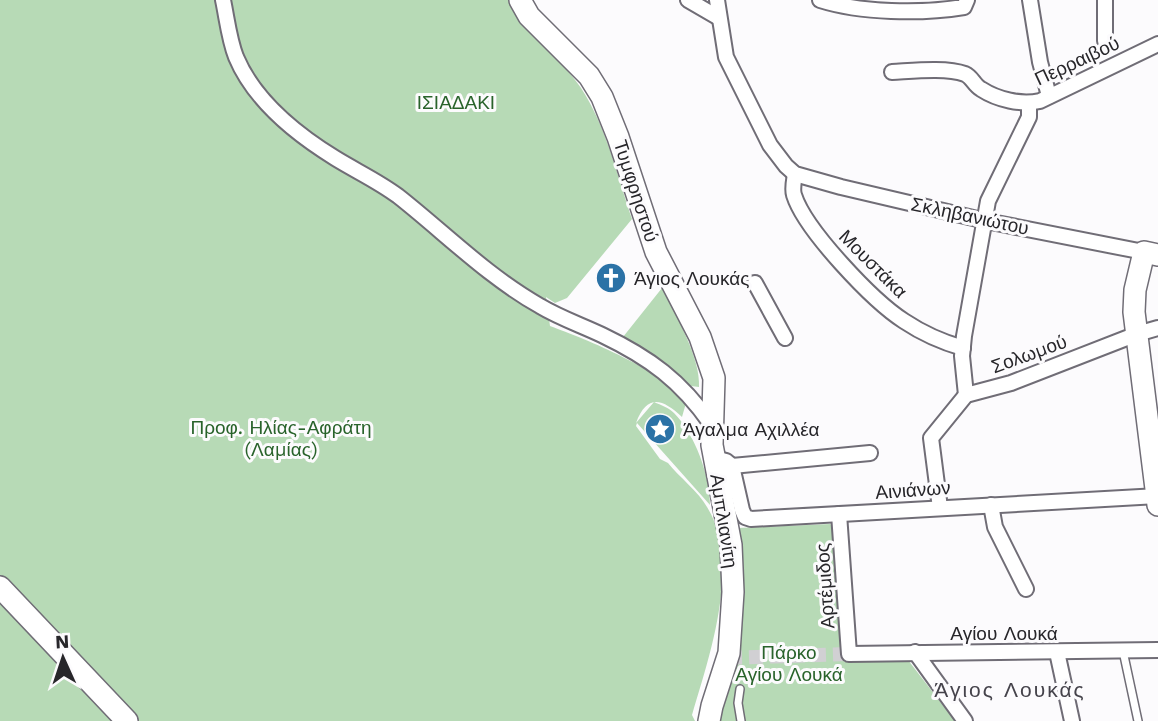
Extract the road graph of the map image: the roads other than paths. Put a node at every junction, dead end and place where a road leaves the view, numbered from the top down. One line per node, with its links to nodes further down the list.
1 (223, 0): 24 (street)
2 (520, 0): 24 (street, Τυμφρηστού)
3 (688, 0): 9 (street)
4 (717, 0): 9 (street, Μουστάκα)
5 (820, 0): 8 (street)
6 (1030, 0): 13 (street)
7 (1105, 0): 10 (street)
8 (966, 4)
9 (719, 18): 15 (street, Μουστάκα)
10 (1105, 41)
11 (1158, 44): 13 (street, Περραιβού)
12 (892, 72): 14 (street, Περραιβού)
13 (1049, 96): 14 (street, Περραιβού)
14 (1029, 103): 16 (street)
15 (791, 170): 16 (street, Σκληβανιώτου); 22 (street, Μουστάκα)
16 (986, 220): 17 (street, Σκληβανιώτου); 22 (street)
17 (1151, 253): 20 (street)
18 (755, 283): 21 (street)
19 (1158, 328): 20 (street, Σολωμού)
20 (1136, 334): 23 (street, Σολωμού); 26 (street)
21 (786, 338)
22 (963, 348): 23 (street)
23 (966, 395): 28 (street)
24 (717, 448): 25 (street); 29 (street, Αινιάνων); 39 (street, Αμπλιανίτη)
25 (870, 453)
26 (1157, 499): 27 (street, Αινιάνων)
27 (991, 505): 28 (street, Αινιάνων); 31 (street)
28 (940, 508): 29 (street, Αινιάνων)
29 (839, 514): 36 (street, Αρτέμιδος)
30 (0, 587): 38 (street)
31 (1026, 589)
32 (1158, 650): 33 (street, Αγίου Λουκά)
33 (1122, 651): 35 (street, Αγίου Λουκά); 43 (lane)
34 (915, 652): 35 (street, Αγίου Λουκά); 36 (street, Αγίου Λουκά); 41 (street)
35 (1056, 652): 42 (street)
36 (849, 654)
37 (740, 689): 40 (lane)
38 (127, 721)
39 (709, 721)
40 (741, 721)
41 (965, 721)
42 (1072, 721)
43 (1138, 721)

